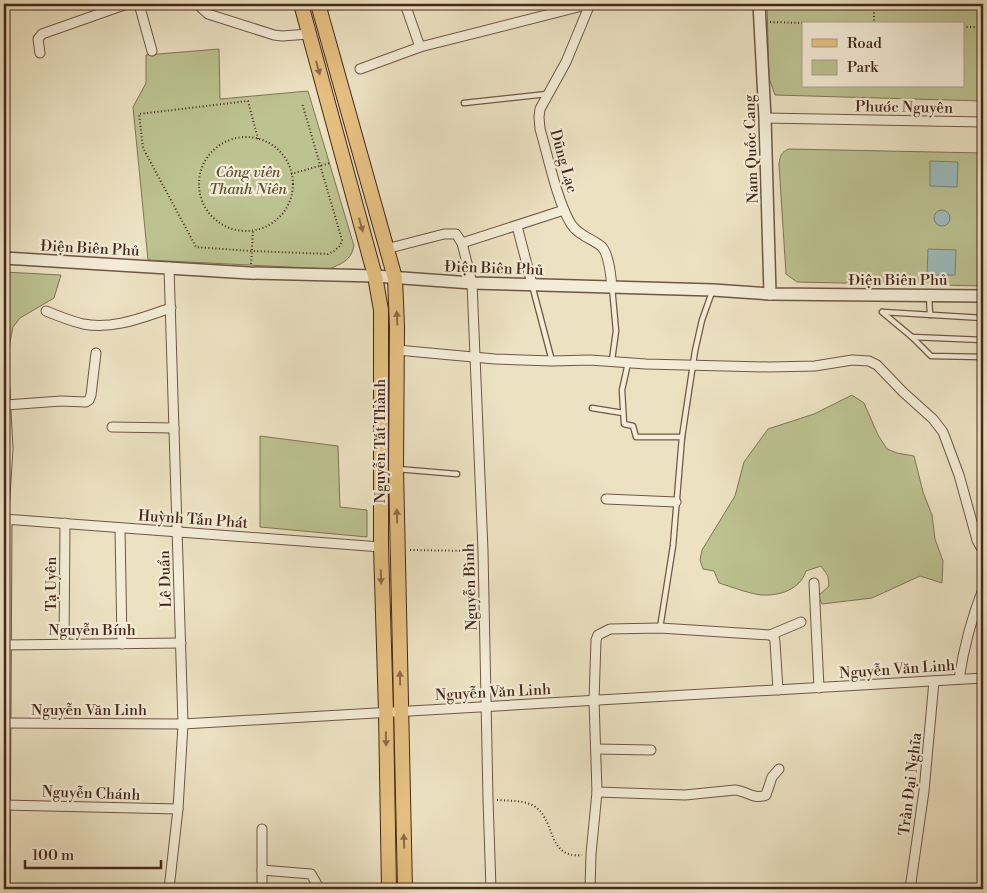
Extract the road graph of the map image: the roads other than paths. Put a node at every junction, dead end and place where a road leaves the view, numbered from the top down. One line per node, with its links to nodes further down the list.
1 (127, 4): 12 (street)
2 (139, 4): 11 (street)
3 (197, 4): 9 (street)
4 (301, 4): 9 (main road, Nguyễn Tất Thành)
5 (405, 4): 10 (street)
6 (590, 4): 10 (street); 14 (street, Dũng Lạc)
7 (759, 4): 16 (street, Nam Quốc Cang)
8 (322, 5): 21 (main road, Nguyễn Tất Thành)
9 (309, 34): 24 (main road, Nguyễn Tất Thành, one-way to 24)
10 (420, 47): 13 (street)
11 (152, 51)
12 (40, 53)
13 (360, 69)
14 (548, 94): 15 (lane); 18 (street, Dũng Lạc)
15 (464, 103)
16 (765, 118): 17 (street, Phước Nguyên); 30 (street, Nam Quốc Cang)
17 (983, 122)
18 (564, 210): 19 (street); 28 (street, Dũng Lạc)
19 (517, 226): 20 (street); 27 (street)
20 (462, 244): 21 (street); 26 (street, Nguyễn Bình)
21 (386, 249): 25 (main road, Nguyễn Tất Thành)
22 (4, 258): 23 (street, Điện Biên Phủ)
23 (169, 267): 24 (street, Điện Biên Phủ); 33 (street, Lê Duẩn)
24 (375, 276): 25 (street, Điện Biên Phủ); 62 (main road, Nguyễn Tất Thành)
25 (395, 278): 26 (street, Điện Biên Phủ); 39 (main road, Nguyễn Tất Thành, one-way to 25)
26 (472, 283): 27 (street, Điện Biên Phủ); 41 (street, Nguyễn Bình)
27 (532, 284): 28 (street, Điện Biên Phủ); 44 (lane)
28 (612, 287): 29 (street, Điện Biên Phủ); 43 (lane)
29 (713, 290): 30 (street, Điện Biên Phủ); 46 (lane)
30 (770, 294): 31 (street, Điện Biên Phủ)
31 (929, 295): 32 (street, Điện Biên Phủ); 35 (lane)
32 (983, 296)
33 (171, 308): 34 (street); 52 (street, Lê Duẩn)
34 (46, 311)
35 (930, 315): 36 (lane); 37 (lane)
36 (983, 318)
37 (912, 337): 38 (lane); 42 (lane)
38 (983, 340)
39 (397, 350): 41 (street); 54 (main road, Nguyễn Tất Thành)
40 (96, 353): 48 (street)
41 (475, 357): 44 (street); 79 (street, Nguyễn Bình)
42 (983, 357)
43 (612, 360): 44 (street); 45 (street)
44 (552, 361)
45 (628, 362): 46 (street); 50 (lane)
46 (693, 365): 53 (lane); 63 (street)
47 (4, 374): 48 (street)
48 (6, 405): 58 (street)
49 (592, 408): 50 (lane)
50 (623, 413): 53 (lane)
51 (112, 427): 52 (street)
52 (174, 428): 61 (street, Lê Duẩn)
53 (682, 437): 57 (lane)
54 (396, 468): 55 (lane); 80 (main road, Nguyễn Tất Thành, one-way to 54)
55 (457, 474)
56 (606, 499): 57 (street)
57 (676, 502): 67 (lane)
58 (5, 517): 59 (street, Huỳnh Tấn Phát); 72 (street)
59 (65, 523): 60 (street, Huỳnh Tấn Phát); 69 (street, Tạ Uyên)
60 (120, 528): 61 (street, Huỳnh Tấn Phát); 70 (street)
61 (177, 532): 62 (street, Huỳnh Tấn Phát); 71 (street, Lê Duẩn)
62 (380, 547): 81 (main road, Nguyễn Tất Thành, one-way to 81)
63 (983, 551)
64 (814, 583): 76 (street)
65 (983, 589): 74 (street)
66 (801, 622): 68 (street)
67 (660, 628): 68 (street); 78 (street)
68 (770, 635): 77 (street)
69 (64, 644): 70 (street, Nguyễn Bính); 72 (street, Nguyễn Bính)
70 (122, 644): 71 (street, Nguyễn Bính)
71 (180, 644): 83 (street, Lê Duẩn)
72 (5, 645): 82 (street)
73 (983, 678): 74 (street, Nguyễn Văn Linh)
74 (959, 679): 75 (street, Nguyễn Văn Linh)
75 (934, 681): 76 (street, Nguyễn Văn Linh); 100 (street, Trần Đại Nghĩa)
76 (819, 688): 77 (street, Nguyễn Văn Linh)
77 (778, 690): 78 (street, Nguyễn Văn Linh)
78 (594, 700): 79 (street, Nguyễn Văn Linh); 84 (street)
79 (487, 706): 80 (street, Nguyễn Văn Linh); 98 (street, Nguyễn Bình)
80 (401, 711): 81 (street, Nguyễn Văn Linh); 97 (main road, Nguyễn Tất Thành, one-way to 80)
81 (386, 712): 83 (street, Nguyễn Văn Linh); 96 (main road, Nguyễn Tất Thành, one-way to 96)
82 (5, 723): 83 (street, Nguyễn Văn Linh); 88 (street)
83 (183, 724): 89 (street, Lê Duẩn)
84 (596, 749): 85 (street); 87 (street)
85 (651, 750)
86 (779, 770): 87 (street)
87 (597, 792): 99 (street)
88 (5, 805): 89 (street, Nguyễn Chánh); 92 (street)
89 (178, 809): 93 (street, Lê Duẩn)
90 (262, 829): 91 (street)
91 (262, 870): 94 (street); 95 (street)
92 (5, 889)
93 (169, 889)
94 (262, 889)
95 (328, 889)
96 (389, 889)
97 (404, 889)
98 (491, 889)
99 (590, 889)
100 (910, 889)

